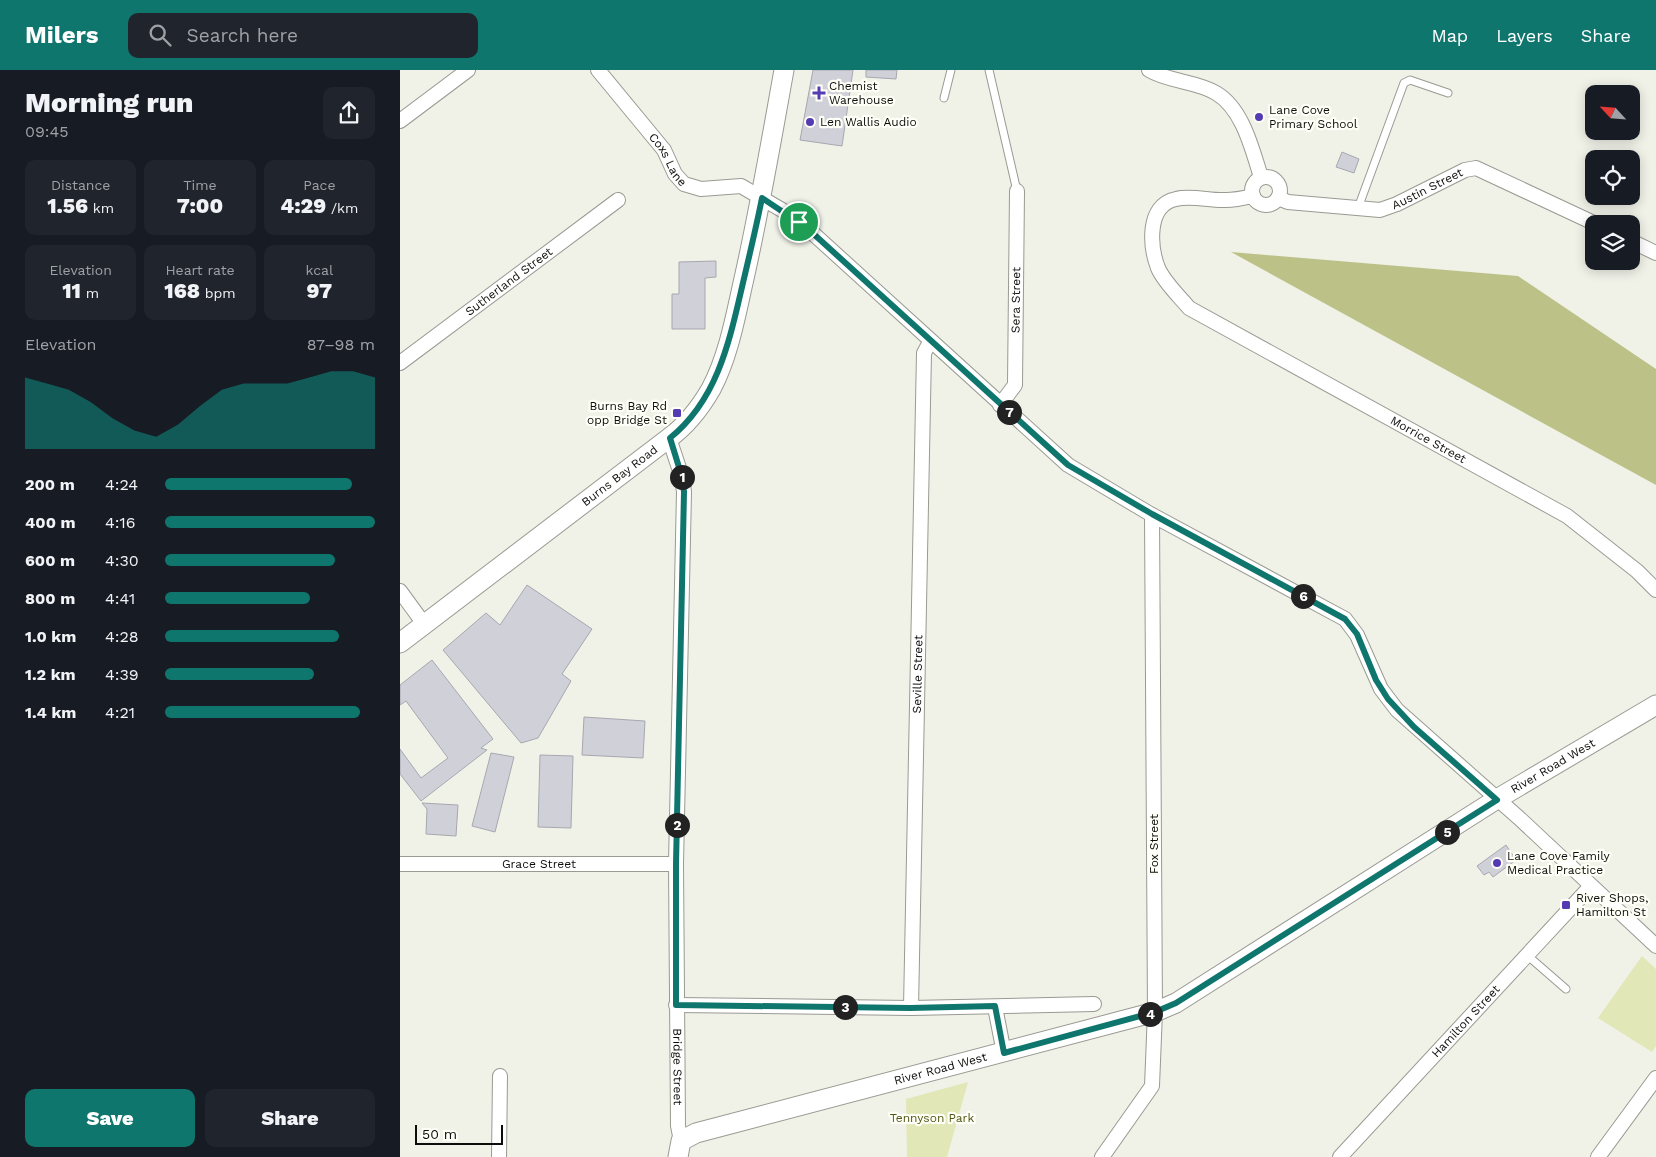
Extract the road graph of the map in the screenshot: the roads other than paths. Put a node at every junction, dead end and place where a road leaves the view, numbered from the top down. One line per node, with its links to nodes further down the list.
1 (468, 70): 9 (street)
2 (598, 70): 13 (street, Coxs Lane)
3 (784, 70): 13 (main road, Burns Bay Road)
4 (951, 70): 8 (lane)
5 (989, 70): 11 (lane)
6 (1149, 70): 10 (street)
7 (1448, 93): 16 (lane)
8 (944, 98)
9 (400, 121)
10 (1261, 177): 12 (street); 14 (street)
11 (1017, 191): 22 (street, Sera Street)
12 (1253, 196): 14 (street); 25 (street, Morrice Street)
13 (762, 198): 20 (street, Coxs Lane); 23 (main road, Burns Bay Road)
14 (1278, 198): 16 (street, Austin Street)
15 (618, 200): 21 (street, Sutherland Street)
16 (1358, 209): 17 (street, Austin Street)
17 (1585, 219)
18 (1640, 245): 19 (street)
19 (1656, 253)
20 (930, 342): 22 (street, Coxs Lane); 40 (street, Seville Street)
21 (400, 363)
22 (1000, 405): 24 (street, Coxs Lane)
23 (670, 438): 27 (main road, Burns Bay Road); 32 (street, Bridge Street)
24 (1152, 514): 30 (street, Coxs Lane); 41 (street, Fox Street)
25 (1656, 590)
26 (400, 591): 27 (street)
27 (424, 624): 28 (main road, Burns Bay Road)
28 (400, 643)
29 (1656, 705): 30 (main road, River Road West)
30 (1497, 800): 33 (street, Coxs Lane); 41 (main road, River Road West)
31 (400, 864): 32 (street, Grace Street)
32 (676, 864): 38 (street, Bridge Street)
33 (1591, 886): 34 (street, Coxs Lane); 35 (street, Hamilton Street)
34 (1656, 946)
35 (1528, 956): 36 (lane); 48 (street, Hamilton Street)
36 (1566, 989)
37 (1094, 1004): 39 (street)
38 (676, 1005): 40 (street); 45 (street, Bridge Street)
39 (995, 1006): 40 (street); 42 (street)
40 (910, 1008)
41 (1155, 1012): 42 (main road, River Road West); 47 (street, Fox Street)
42 (1004, 1053): 45 (main road, River Road West)
43 (500, 1076): 46 (street)
44 (1656, 1078): 49 (street)
45 (680, 1149)
46 (499, 1157)
47 (1102, 1157)
48 (1340, 1157)
49 (1598, 1157)

